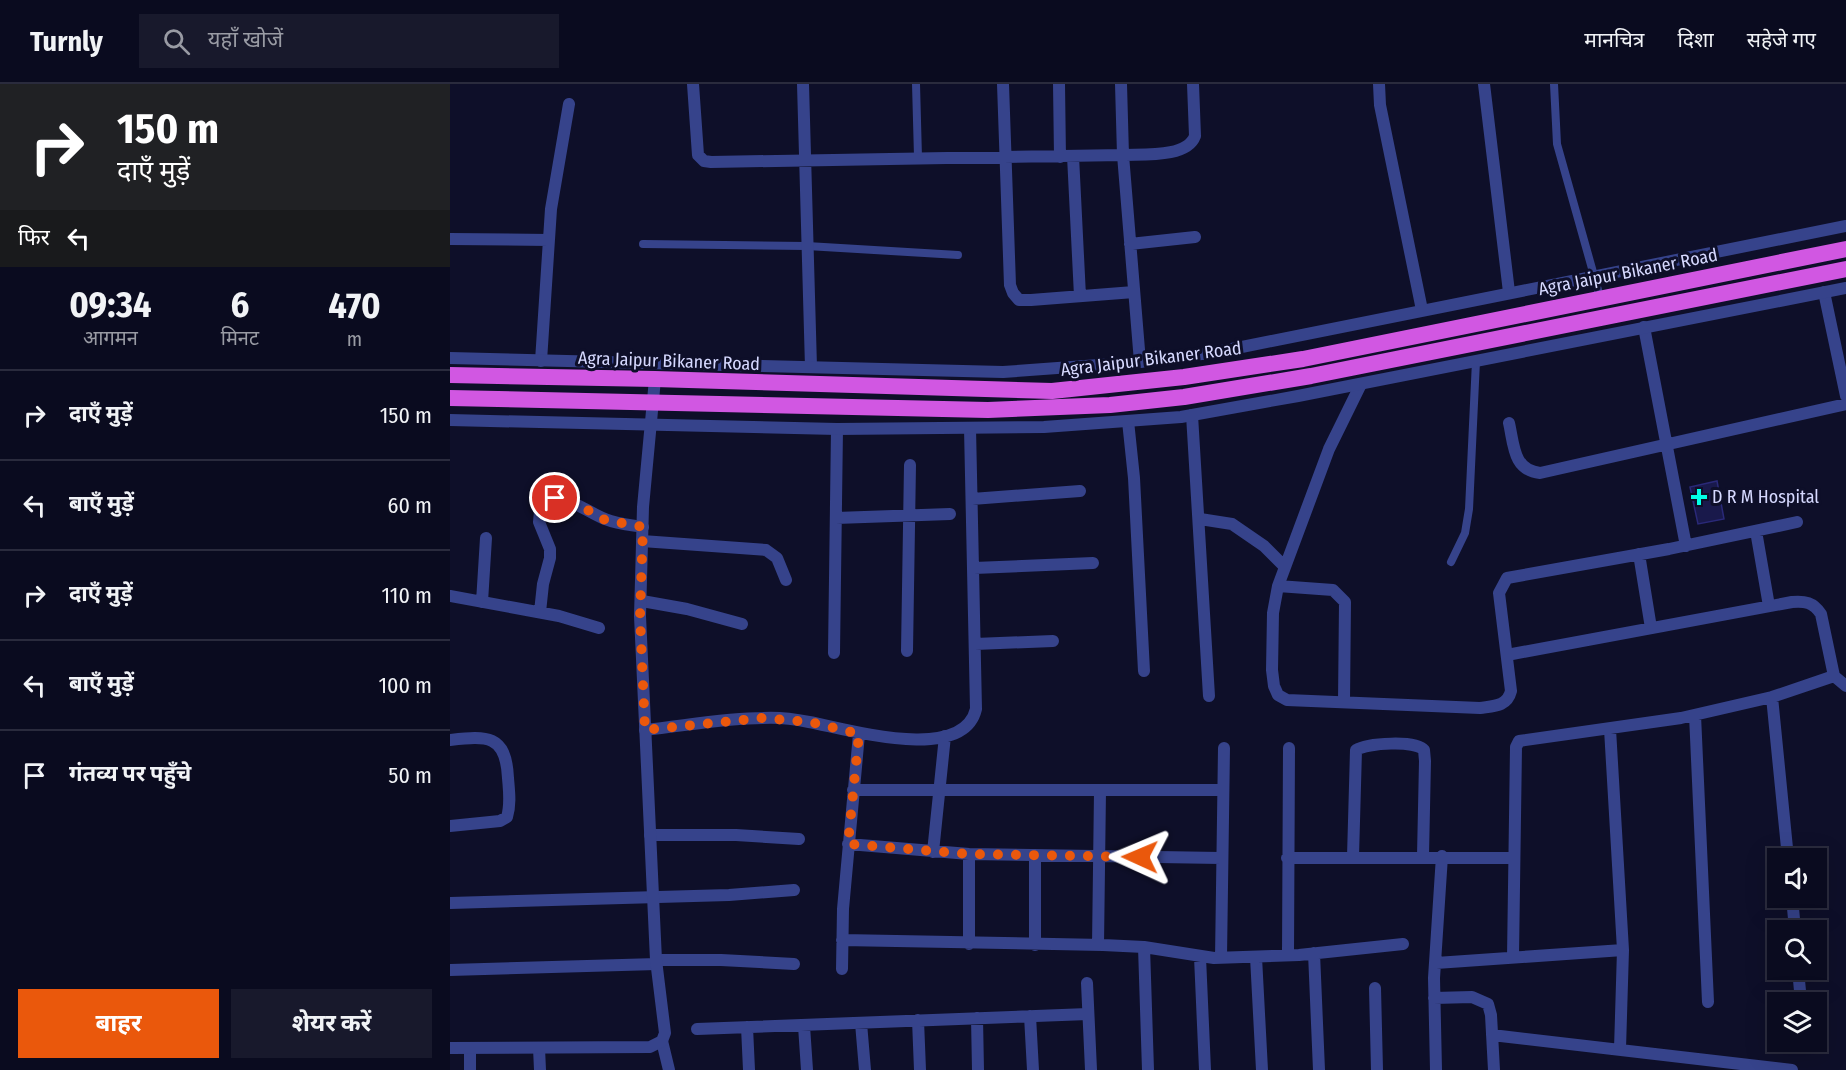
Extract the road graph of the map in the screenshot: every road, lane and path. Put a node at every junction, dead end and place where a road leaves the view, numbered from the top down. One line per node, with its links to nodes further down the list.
1 (693, 84): 16 (street)
2 (803, 84): 16 (street)
3 (916, 84): 14 (lane)
4 (1003, 84): 15 (street)
5 (1059, 84): 13 (street)
6 (1121, 84): 12 (street)
7 (1193, 84): 12 (street)
8 (1379, 84): 34 (street)
9 (1484, 84): 30 (street)
10 (1554, 84): 27 (lane)
11 (569, 104): 20 (street)
12 (1123, 155): 13 (street); 22 (street)
13 (1066, 156): 15 (street); 32 (street)
14 (918, 157): 15 (street); 16 (street)
15 (1005, 157): 32 (street)
16 (806, 160): 23 (street)
17 (1846, 226): 27 (street)
18 (1195, 237): 22 (street)
19 (450, 239): 20 (street)
20 (549, 240): 37 (street)
21 (643, 244): 23 (lane)
22 (1130, 244): 29 (street)
23 (807, 246): 25 (lane); 40 (street)
24 (1846, 249): 33 (highway, Agra Jaipur Bikaner Road)
25 (958, 255)
26 (1846, 269): 47 (highway)
27 (1595, 275): 30 (street); 33 (lane)
28 (1846, 288): 31 (street)
29 (1134, 292): 32 (street); 39 (street)
30 (1509, 292): 34 (street)
31 (1824, 292): 35 (street); 45 (street)
32 (1080, 296)
33 (1600, 297): 41 (highway, Agra Jaipur Bikaner Road)
34 (1422, 310): 39 (street)
35 (1644, 327): 38 (street); 56 (street)
36 (450, 358): 37 (street)
37 (541, 361): 41 (street)
38 (1476, 361): 44 (street); 71 (lane)
39 (1140, 362): 40 (street)
40 (811, 367): 41 (street)
41 (764, 374): 43 (highway, Agra Jaipur Bikaner Road)
42 (450, 375): 43 (highway, Agra Jaipur Bikaner Road)
43 (655, 379): 47 (street)
44 (1361, 384): 49 (street); 73 (street)
45 (1846, 396)
46 (450, 398): 47 (highway)
47 (655, 401): 52 (street)
48 (1846, 404): 56 (street)
49 (1192, 415): 51 (street); 63 (street)
50 (450, 420): 52 (street)
51 (1128, 421): 54 (street); 90 (street)
52 (652, 423): 55 (street); 65 (street)
53 (1509, 423): 56 (street)
54 (970, 428): 55 (street); 59 (street)
55 (837, 429): 62 (street)
56 (1666, 447): 69 (street)
57 (910, 465): 61 (street)
58 (1080, 491): 59 (street)
59 (972, 499): 74 (street)
60 (950, 514): 61 (street)
61 (908, 517): 62 (street); 87 (street)
62 (836, 518): 88 (street)
63 (1200, 519): 73 (street); 93 (street)
64 (1797, 522): 66 (street)
65 (643, 527): 68 (street); 81 (street)
66 (1756, 531): 69 (street); 80 (street)
67 (486, 538): 79 (street)
68 (642, 542): 75 (street); 78 (street)
69 (1686, 546): 70 (street)
70 (1639, 554): 84 (street); 89 (street)
71 (1451, 562)
72 (1093, 563): 74 (street)
73 (1284, 566): 76 (street)
74 (974, 568): 86 (street)
75 (786, 580)
76 (1278, 586): 95 (street); 95 (street)
77 (450, 596): 79 (street)
78 (642, 601): 82 (street); 98 (street)
79 (482, 602): 81 (street)
80 (1769, 606): 84 (street); 91 (street)
81 (540, 612): 83 (street)
82 (742, 624)
83 (599, 628)
84 (1651, 628): 89 (street)
85 (1053, 641): 86 (street)
86 (975, 644): 100 (street)
87 (908, 651)
88 (834, 653)
89 (1507, 655): 95 (street)
90 (1144, 671)
91 (1834, 676): 92 (street); 94 (street)
92 (1846, 686)
93 (1209, 696)
94 (1772, 697): 96 (street); 112 (street)
95 (1344, 701)
96 (1695, 715): 97 (street); 147 (street)
97 (1611, 729): 122 (street); 132 (street)
98 (645, 730): 99 (street); 109 (street)
99 (859, 734): 100 (street); 104 (street)
100 (945, 736): 105 (street)
101 (450, 740): 108 (street)
102 (1224, 748): 106 (street)
103 (1289, 748): 121 (street)
104 (853, 790): 105 (street); 111 (street)
105 (941, 790): 107 (street); 113 (street)
106 (1223, 790): 107 (street); 120 (street)
107 (1100, 791): 116 (street)
108 (450, 826)
109 (650, 835): 110 (street); 124 (street)
110 (799, 839)
111 (848, 844): 113 (street); 126 (street)
112 (1787, 848)
113 (933, 852): 114 (street)
114 (969, 854): 115 (street); 127 (street)
115 (1035, 855): 116 (street); 129 (street)
116 (1099, 856): 120 (street); 130 (street)
117 (1424, 856): 118 (street); 119 (street); 119 (street)
118 (1442, 856): 122 (street); 140 (street)
119 (1353, 857): 121 (street)
120 (1221, 858): 138 (street)
121 (1287, 858): 134 (street)
122 (1514, 858): 137 (street)
123 (794, 890): 124 (street)
124 (653, 896): 125 (street); 139 (street)
125 (450, 903)
126 (842, 940): 127 (street); 142 (street)
127 (969, 944): 129 (street)
128 (1403, 944): 133 (street)
129 (1035, 945): 130 (street)
130 (1098, 945): 131 (street)
131 (1144, 947): 135 (street); 172 (street)
132 (1623, 950): 137 (street); 161 (street)
133 (1314, 953): 134 (street); 175 (street)
134 (1288, 955): 136 (street)
135 (1200, 957): 138 (street); 173 (street)
136 (1256, 957): 138 (street); 174 (street)
137 (1513, 957): 140 (street)
138 (1221, 958)
139 (657, 962): 141 (street); 143 (street); 157 (street)
140 (1436, 963): 146 (street)
141 (794, 964)
142 (843, 969)
143 (450, 970)
144 (1087, 983): 148 (street)
145 (1375, 988): 176 (street)
146 (1434, 998): 156 (street); 177 (street)
147 (1708, 1002)
148 (1088, 1014): 149 (street); 171 (street)
149 (1030, 1016): 150 (street); 170 (street)
150 (977, 1018): 151 (street); 169 (street)
151 (918, 1020): 152 (street); 168 (street)
152 (861, 1023): 153 (street); 167 (street)
153 (804, 1026): 154 (street); 166 (street)
154 (747, 1027): 155 (street); 165 (street)
155 (697, 1029)
156 (1492, 1035): 161 (street); 178 (street)
157 (662, 1041): 160 (street); 164 (street)
158 (450, 1048): 159 (street)
159 (470, 1048): 160 (street); 162 (street)
160 (539, 1048): 163 (street)
161 (1620, 1049): 179 (street)
162 (470, 1070)
163 (540, 1070)
164 (669, 1070)
165 (749, 1070)
166 (807, 1070)
167 (865, 1070)
168 (920, 1070)
169 (978, 1070)
170 (1033, 1070)
171 (1091, 1070)
172 (1148, 1070)
173 (1205, 1070)
174 (1262, 1070)
175 (1319, 1070)
176 (1377, 1070)
177 (1436, 1070)
178 (1494, 1070)
179 (1792, 1070)

